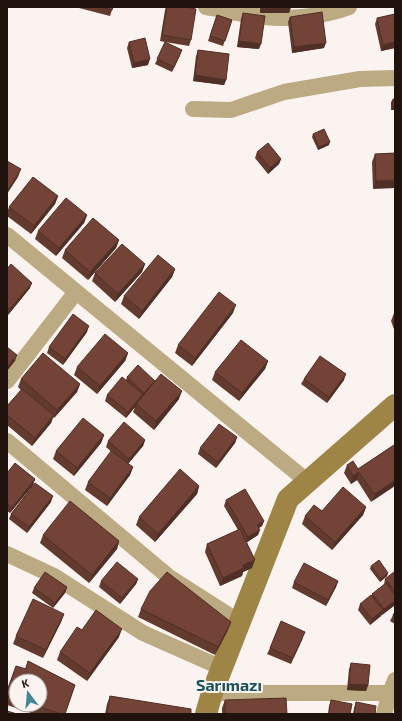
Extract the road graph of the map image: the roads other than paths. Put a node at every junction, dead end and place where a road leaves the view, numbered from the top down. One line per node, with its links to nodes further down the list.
1 (206, 7): 3 (street)
2 (349, 7): 3 (street)
3 (298, 12)
4 (395, 78): 5 (street)
5 (193, 109)
6 (7, 235): 7 (street)
7 (76, 292): 8 (street); 11 (street)
8 (7, 381)
9 (395, 405): 11 (street)
10 (7, 441): 13 (street)
11 (308, 482): 13 (street)
12 (7, 554): 14 (street)
13 (241, 624): 14 (street)
14 (222, 668): 16 (street)
15 (393, 687): 16 (street); 18 (street)
16 (212, 694): 17 (street)
17 (206, 714)
18 (384, 714)

